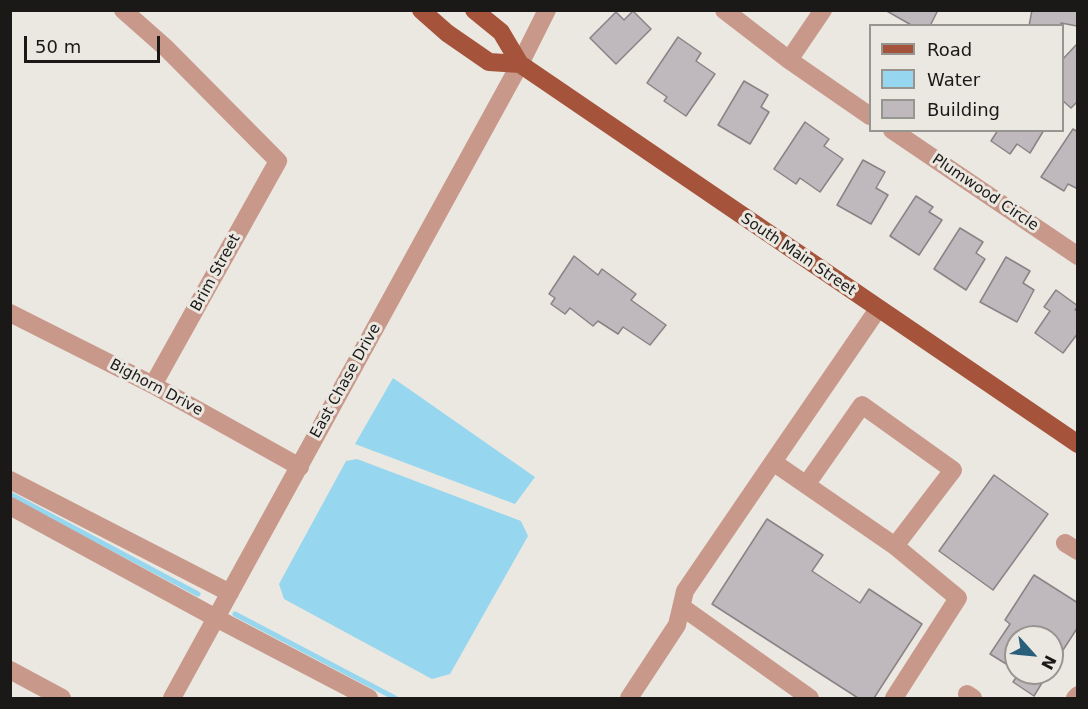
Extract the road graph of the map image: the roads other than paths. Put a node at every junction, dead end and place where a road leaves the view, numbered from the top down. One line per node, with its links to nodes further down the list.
1 (123, 10): 14 (street, Brim Street)
2 (421, 10): 8 (main road)
3 (474, 10): 8 (main road, South Main Street)
4 (547, 10): 8 (street, East Chase Drive)
5 (724, 10): 7 (street)
6 (823, 10): 7 (street)
7 (789, 60): 9 (street)
8 (520, 64): 12 (main road, South Main Street); 17 (street, East Chase Drive)
9 (869, 115)
10 (895, 132): 11 (street, Plumwood Circle)
11 (1077, 256)
12 (878, 309): 15 (main road, South Main Street); 16 (street)
13 (10, 313): 14 (street, Bighorn Drive)
14 (153, 385): 17 (street, Bighorn Drive)
15 (1077, 444)
16 (773, 462): 19 (street); 23 (street)
17 (300, 467): 22 (street, East Chase Drive)
18 (10, 480): 22 (street)
19 (806, 485): 21 (street); 21 (street)
20 (10, 506): 24 (street)
21 (895, 546): 31 (street)
22 (230, 593): 24 (street, East Chase Drive)
23 (682, 607): 29 (street); 30 (street)
24 (216, 618): 27 (street, East Chase Drive); 28 (street)
25 (10, 670): 26 (street)
26 (62, 699)
27 (172, 699)
28 (369, 699)
29 (629, 699)
30 (810, 699)
31 (894, 699)

